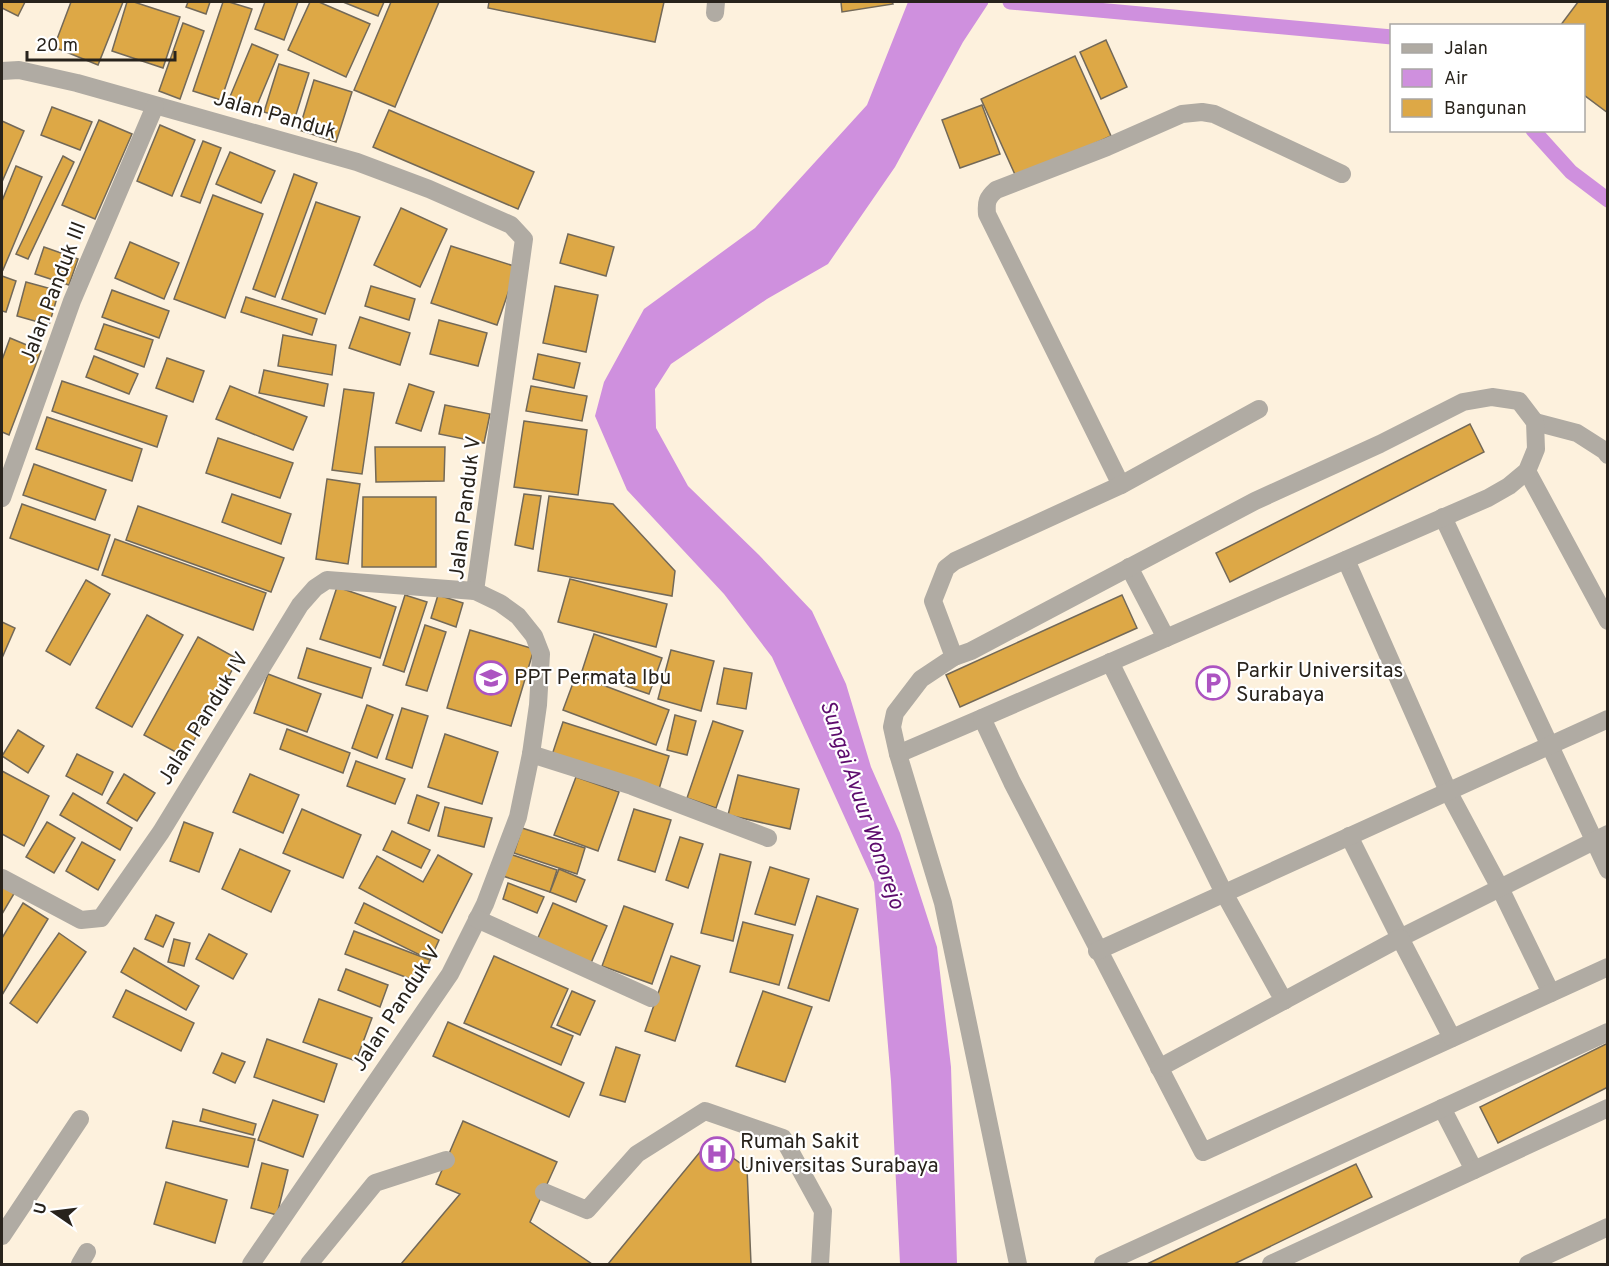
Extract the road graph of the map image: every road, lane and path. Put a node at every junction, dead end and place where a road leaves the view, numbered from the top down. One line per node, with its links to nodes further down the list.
1 (2, 71): 2 (street, Jalan Panduk)
2 (155, 106): 4 (street, Jalan Panduk); 10 (street, Jalan Panduk III)
3 (1342, 174): 9 (street)
4 (524, 239): 14 (street, Jalan Panduk V)
5 (1259, 409): 9 (street)
6 (1535, 422): 7 (street); 8 (street); 13 (street)
7 (1608, 455)
8 (1527, 471): 11 (street); 15 (street)
9 (1121, 485): 17 (street)
10 (2, 498)
11 (1443, 518): 12 (street); 21 (street)
12 (1346, 560): 16 (street); 24 (street)
13 (1129, 567): 16 (street); 17 (street)
14 (476, 591): 22 (street, Jalan Panduk V); 29 (street, Jalan Panduk IV)
15 (1608, 621)
16 (1166, 638): 18 (street)
17 (954, 657): 23 (street)
18 (1110, 662): 19 (street); 31 (street)
19 (982, 718): 23 (street); 34 (street)
20 (1608, 718): 21 (street)
21 (1550, 745): 24 (street); 27 (street)
22 (531, 754): 26 (street); 32 (street, Jalan Panduk V)
23 (898, 754): 53 (street)
24 (1449, 791): 25 (street); 30 (street)
25 (1349, 836): 31 (street); 33 (street)
26 (768, 838)
27 (1600, 838): 28 (street); 30 (street)
28 (1608, 870)
29 (2, 878)
30 (1500, 888): 33 (street); 36 (street)
31 (1224, 893): 34 (street); 38 (street)
32 (477, 920): 37 (street); 50 (street, Jalan Panduk V)
33 (1400, 938): 38 (street); 40 (street)
34 (1097, 951): 41 (street)
35 (1608, 967): 36 (street)
36 (1551, 993): 40 (street)
37 (651, 998)
38 (1284, 1001): 41 (street)
39 (1608, 1032): 42 (street)
40 (1452, 1038): 41 (street)
41 (1159, 1068)
42 (1442, 1108): 46 (street); 54 (street)
43 (1608, 1108): 46 (street)
44 (80, 1119): 49 (street)
45 (446, 1160): 51 (street)
46 (1474, 1170): 55 (street)
47 (544, 1192): 52 (street)
48 (1608, 1227): 56 (street)
49 (2, 1236)
50 (251, 1264)
51 (309, 1264)
52 (820, 1264)
53 (1018, 1264)
54 (1103, 1264)
55 (1271, 1264)
56 (1528, 1264)

